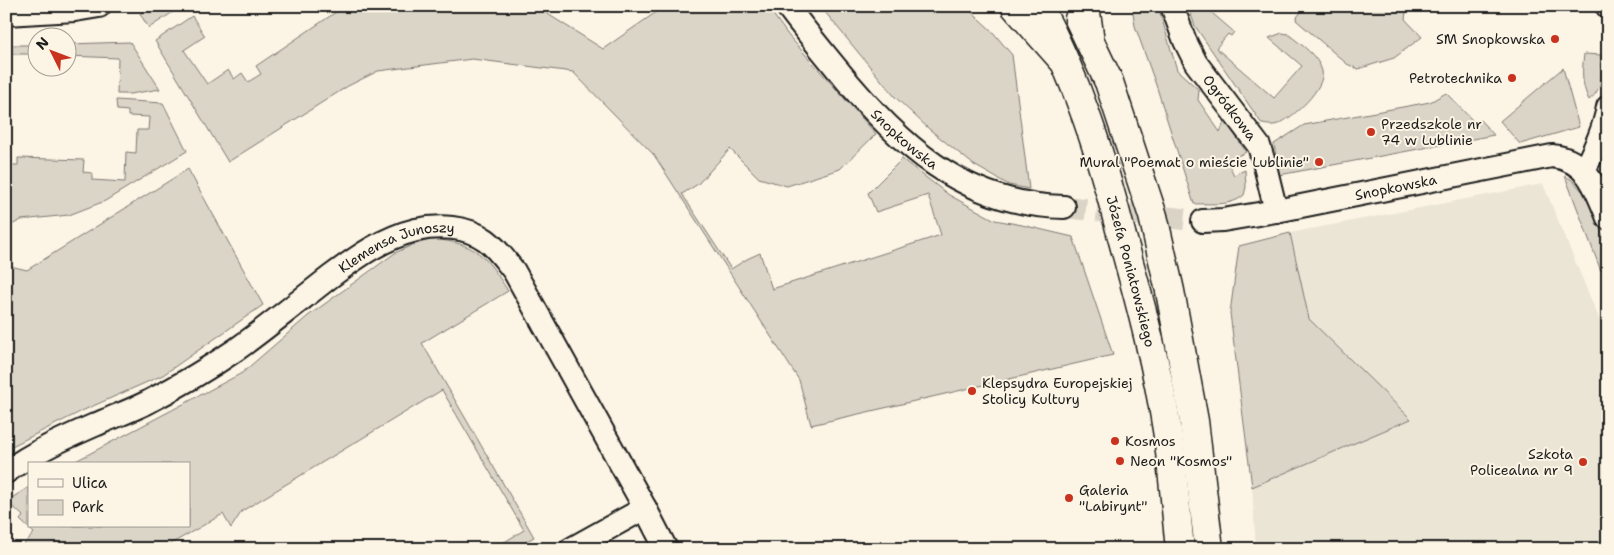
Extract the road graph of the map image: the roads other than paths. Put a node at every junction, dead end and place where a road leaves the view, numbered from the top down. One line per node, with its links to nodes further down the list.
1 (99, 6): 8 (street)
2 (787, 6): 13 (street, Snopkowska)
3 (1015, 6): 10 (main road)
4 (1038, 6): 10 (main road, Józefa Poniatowskiego)
5 (1072, 6): 9 (main road)
6 (1085, 6): 9 (main road)
7 (1172, 6): 14 (street, Ogródkowa)
8 (6, 14)
9 (1090, 41): 22 (main road)
10 (1062, 59): 21 (main road, Józefa Poniatowskiego)
11 (1608, 106): 12 (street)
12 (1584, 171): 14 (street, Snopkowska); 15 (street)
13 (1064, 207)
14 (1276, 211): 16 (street, Snopkowska)
15 (1608, 218)
16 (1203, 221)
17 (6, 472): 18 (street, Klemensa Junoszy)
18 (645, 508): 19 (street); 20 (street, Klemensa Junoszy)
19 (571, 549)
20 (666, 549)
21 (1180, 549)
22 (1209, 549)

